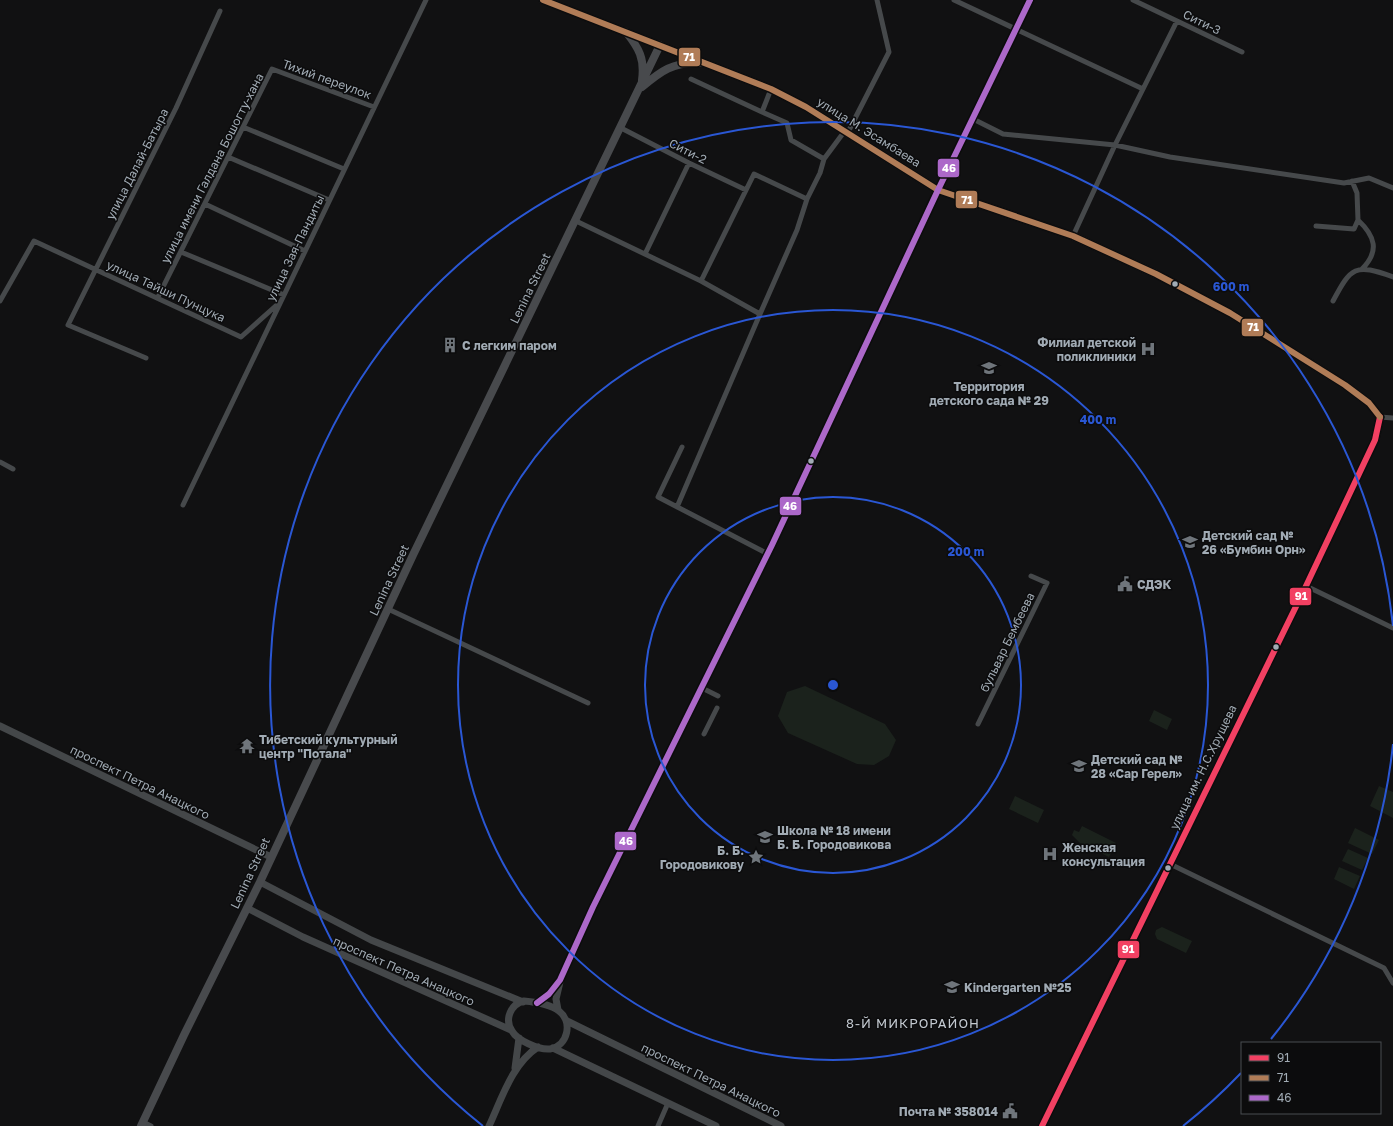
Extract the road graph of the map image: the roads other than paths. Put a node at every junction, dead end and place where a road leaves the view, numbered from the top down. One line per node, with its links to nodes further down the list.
1 (426, 0): 19 (street, улица Зая-Пандиты)
2 (543, 0): 10 (main road, улица М. Эсамбаева)
3 (877, 0): 24 (street)
4 (954, 0): 9 (street)
5 (1030, 0): 9 (street)
6 (1133, 0): 8 (street, Сити-3)
7 (220, 11): 44 (street, улица Далай-Батыра)
8 (1177, 21): 12 (street, Сити-3); 18 (street)
9 (1016, 29): 18 (street); 21 (street)
10 (626, 32): 11 (main road, улица М. Эсамбаева); 16 (main road)
11 (660, 45): 13 (main road, улица М. Эсамбаева); 16 (main road, Lenina Street)
12 (1242, 52)
13 (705, 63): 16 (main road); 17 (main road, улица М. Эсамбаева)
14 (272, 69): 19 (street, Тихий переулок); 22 (street, улица имени Галдана Бошогту-хана)
15 (691, 79): 20 (street)
16 (640, 89): 23 (main road, Lenina Street)
17 (771, 89): 20 (street); 24 (main road, улица М. Эсамбаева)
18 (1143, 89): 25 (street)
19 (374, 107): 29 (street, улица Зая-Пандиты)
20 (762, 112): 27 (street)
21 (974, 119): 25 (street); 33 (street)
22 (243, 127): 26 (street, улица имени Галдана Бошогту-хана); 29 (street)
23 (621, 128): 28 (street, Сити-2); 38 (main road, Lenina Street)
24 (845, 133): 27 (street); 33 (main road, улица М. Эсамбаева)
25 (1115, 145): 30 (street); 40 (street)
26 (228, 157): 35 (street); 36 (street, улица имени Галдана Бошогту-хана)
27 (824, 159): 34 (street)
28 (689, 163): 32 (street, Сити-2); 43 (street)
29 (344, 169): 35 (street, улица Зая-Пандиты)
30 (1352, 181): 31 (street); 37 (street)
31 (1393, 188)
32 (746, 190): 34 (street); 47 (street)
33 (938, 190): 40 (main road, улица М. Эсамбаева); 62 (main road)
34 (807, 199): 53 (street)
35 (330, 200): 41 (street, улица Зая-Пандиты)
36 (205, 204): 41 (street); 42 (street, улица имени Галдана Бошогту-хана)
37 (1358, 220): 39 (street); 45 (street)
38 (576, 222): 43 (street); 65 (main road, Lenina Street)
39 (1316, 226)
40 (1073, 236): 55 (main road, улица М. Эсамбаева)
41 (305, 251): 48 (street, улица Зая-Пандиты)
42 (181, 252): 48 (street); 49 (street, улица имени Галдана Бошогту-хана)
43 (645, 254): 47 (street)
44 (96, 269): 49 (street, улица Тайши Пунцука); 50 (street, улица Тайши Пунцука); 54 (street, улица Далай-Батыра)
45 (1362, 269): 46 (street); 52 (street)
46 (1393, 276)
47 (701, 281): 53 (street)
48 (284, 295): 51 (street, улица Зая-Пандиты)
49 (158, 298): 51 (street, улица Тайши Пунцука)
50 (0, 301)
51 (281, 301): 60 (street, улица Зая-Пандиты)
52 (1333, 301)
53 (760, 314): 61 (street)
54 (146, 358)
55 (1380, 417): 56 (street); 64 (main road, улица им. Н.С.Хрущева)
56 (1393, 418)
57 (682, 447): 61 (street)
58 (0, 462): 59 (street)
59 (14, 469)
60 (183, 505)
61 (677, 507): 62 (street)
62 (768, 554): 67 (main road)
63 (1031, 576): 71 (street, бульвар Бембеева)
64 (1306, 586): 66 (street); 75 (main road, улица им. Н.С.Хрущева)
65 (388, 609): 69 (street); 74 (main road, Lenina Street)
66 (1393, 628)
67 (702, 688): 68 (street); 78 (main road)
68 (718, 696)
69 (588, 704)
70 (717, 708): 73 (street)
71 (978, 724)
72 (0, 726): 74 (main road, проспект Петра Анацкого)
73 (704, 734)
74 (271, 857): 76 (main road, Lenina Street)
75 (1170, 864): 79 (street); 96 (main road, улица им. Н.С.Хрущева)
76 (260, 882): 77 (main road, Lenina Street); 80 (main road, проспект Петра Анацкого)
77 (247, 908): 84 (main road, проспект Петра Анацкого); 90 (main road, Lenina Street)
78 (560, 980): 81 (main road); 82 (main road)
79 (1393, 983)
80 (523, 1002): 81 (main road); 84 (main road)
81 (537, 1003): 82 (main road)
82 (558, 1010): 83 (main road)
83 (567, 1021): 87 (main road); 95 (main road, проспект Петра Анацкого)
84 (511, 1030): 85 (main road)
85 (519, 1038): 86 (main road); 88 (main road)
86 (538, 1047): 87 (main road); 88 (main road)
87 (553, 1048): 89 (main road)
88 (515, 1070): 92 (main road)
89 (668, 1103): 93 (street); 94 (main road)
90 (142, 1124): 91 (street)
91 (151, 1126)
92 (489, 1126)
93 (658, 1126)
94 (716, 1126)
95 (781, 1126)
96 (1042, 1126)

